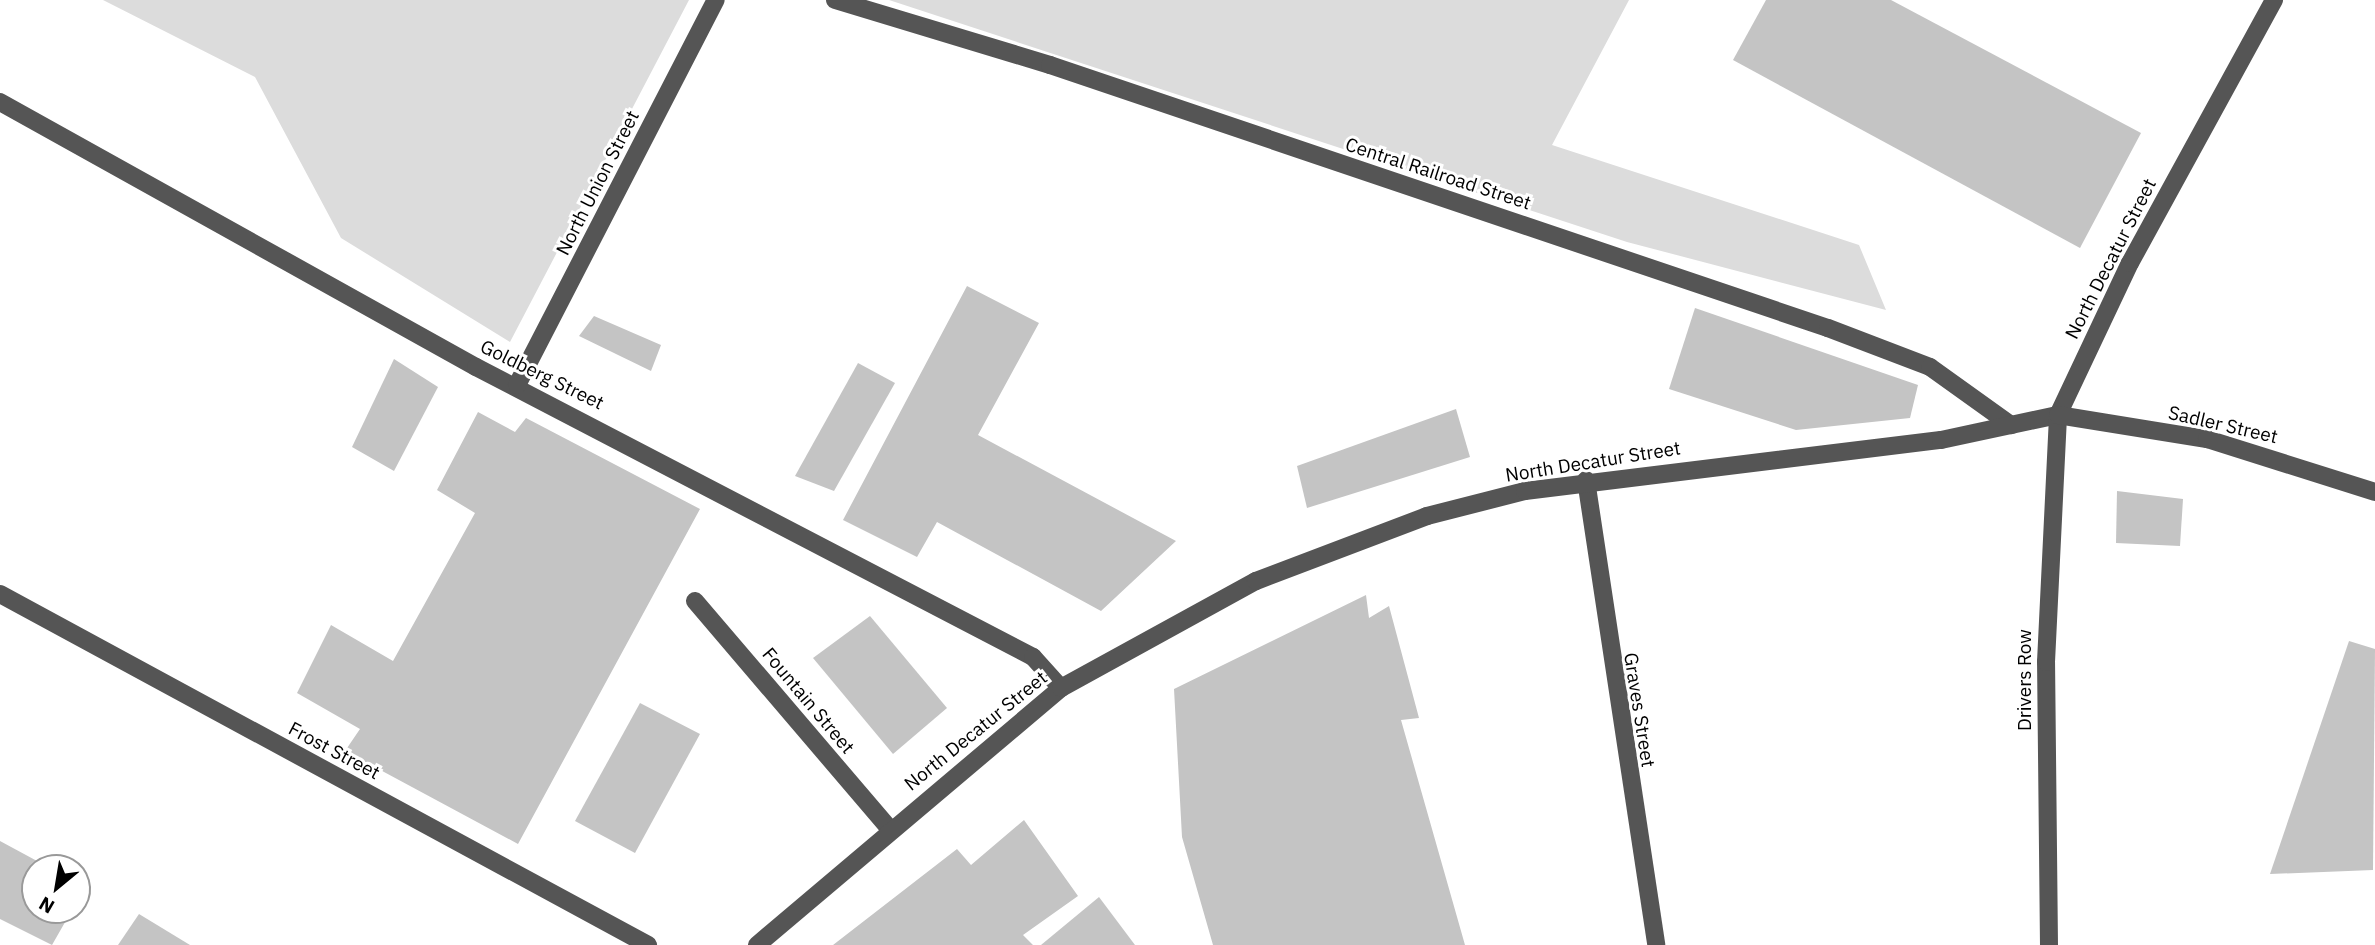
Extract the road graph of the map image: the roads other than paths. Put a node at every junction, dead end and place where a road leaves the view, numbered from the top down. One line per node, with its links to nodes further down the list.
1 (716, 0): 5 (street, North Union Street)
2 (835, 0): 7 (street, Central Railroad Street)
3 (2274, 0): 6 (street, North Decatur Street)
4 (0, 102): 5 (street, Goldberg Street)
5 (517, 385): 12 (street, Goldberg Street)
6 (2058, 415): 7 (street, North Decatur Street); 9 (street, Sadler Street); 17 (street, Drivers Row)
7 (2011, 425): 8 (street, North Decatur Street)
8 (1586, 480): 12 (street, North Decatur Street); 16 (street, Graves Street)
9 (2375, 492)
10 (0, 594): 14 (street, Frost Street)
11 (695, 600): 13 (street, Fountain Street)
12 (1061, 688): 13 (street, North Decatur Street)
13 (889, 828): 15 (street, North Decatur Street)
14 (648, 945)
15 (757, 945)
16 (1656, 945)
17 (2049, 945)

